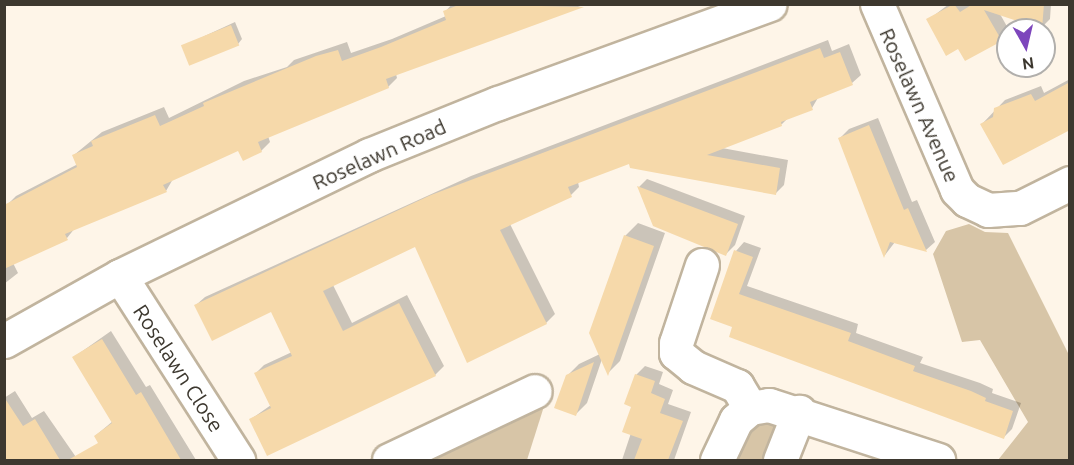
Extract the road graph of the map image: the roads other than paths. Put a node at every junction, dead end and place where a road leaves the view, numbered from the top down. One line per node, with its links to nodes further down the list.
1 (770, 4): 5 (street, Roselawn Road)
2 (877, 4): 3 (street, Roselawn Avenue)
3 (1070, 183)
4 (702, 265): 8 (street)
5 (120, 276): 6 (street, Roselawn Road); 10 (street, Roselawn Close)
6 (4, 341)
7 (535, 391): 11 (street)
8 (750, 408): 9 (street); 12 (street)
9 (799, 412): 13 (street); 14 (street)
10 (238, 460)
11 (389, 460)
12 (717, 460)
13 (780, 460)
14 (938, 460)

